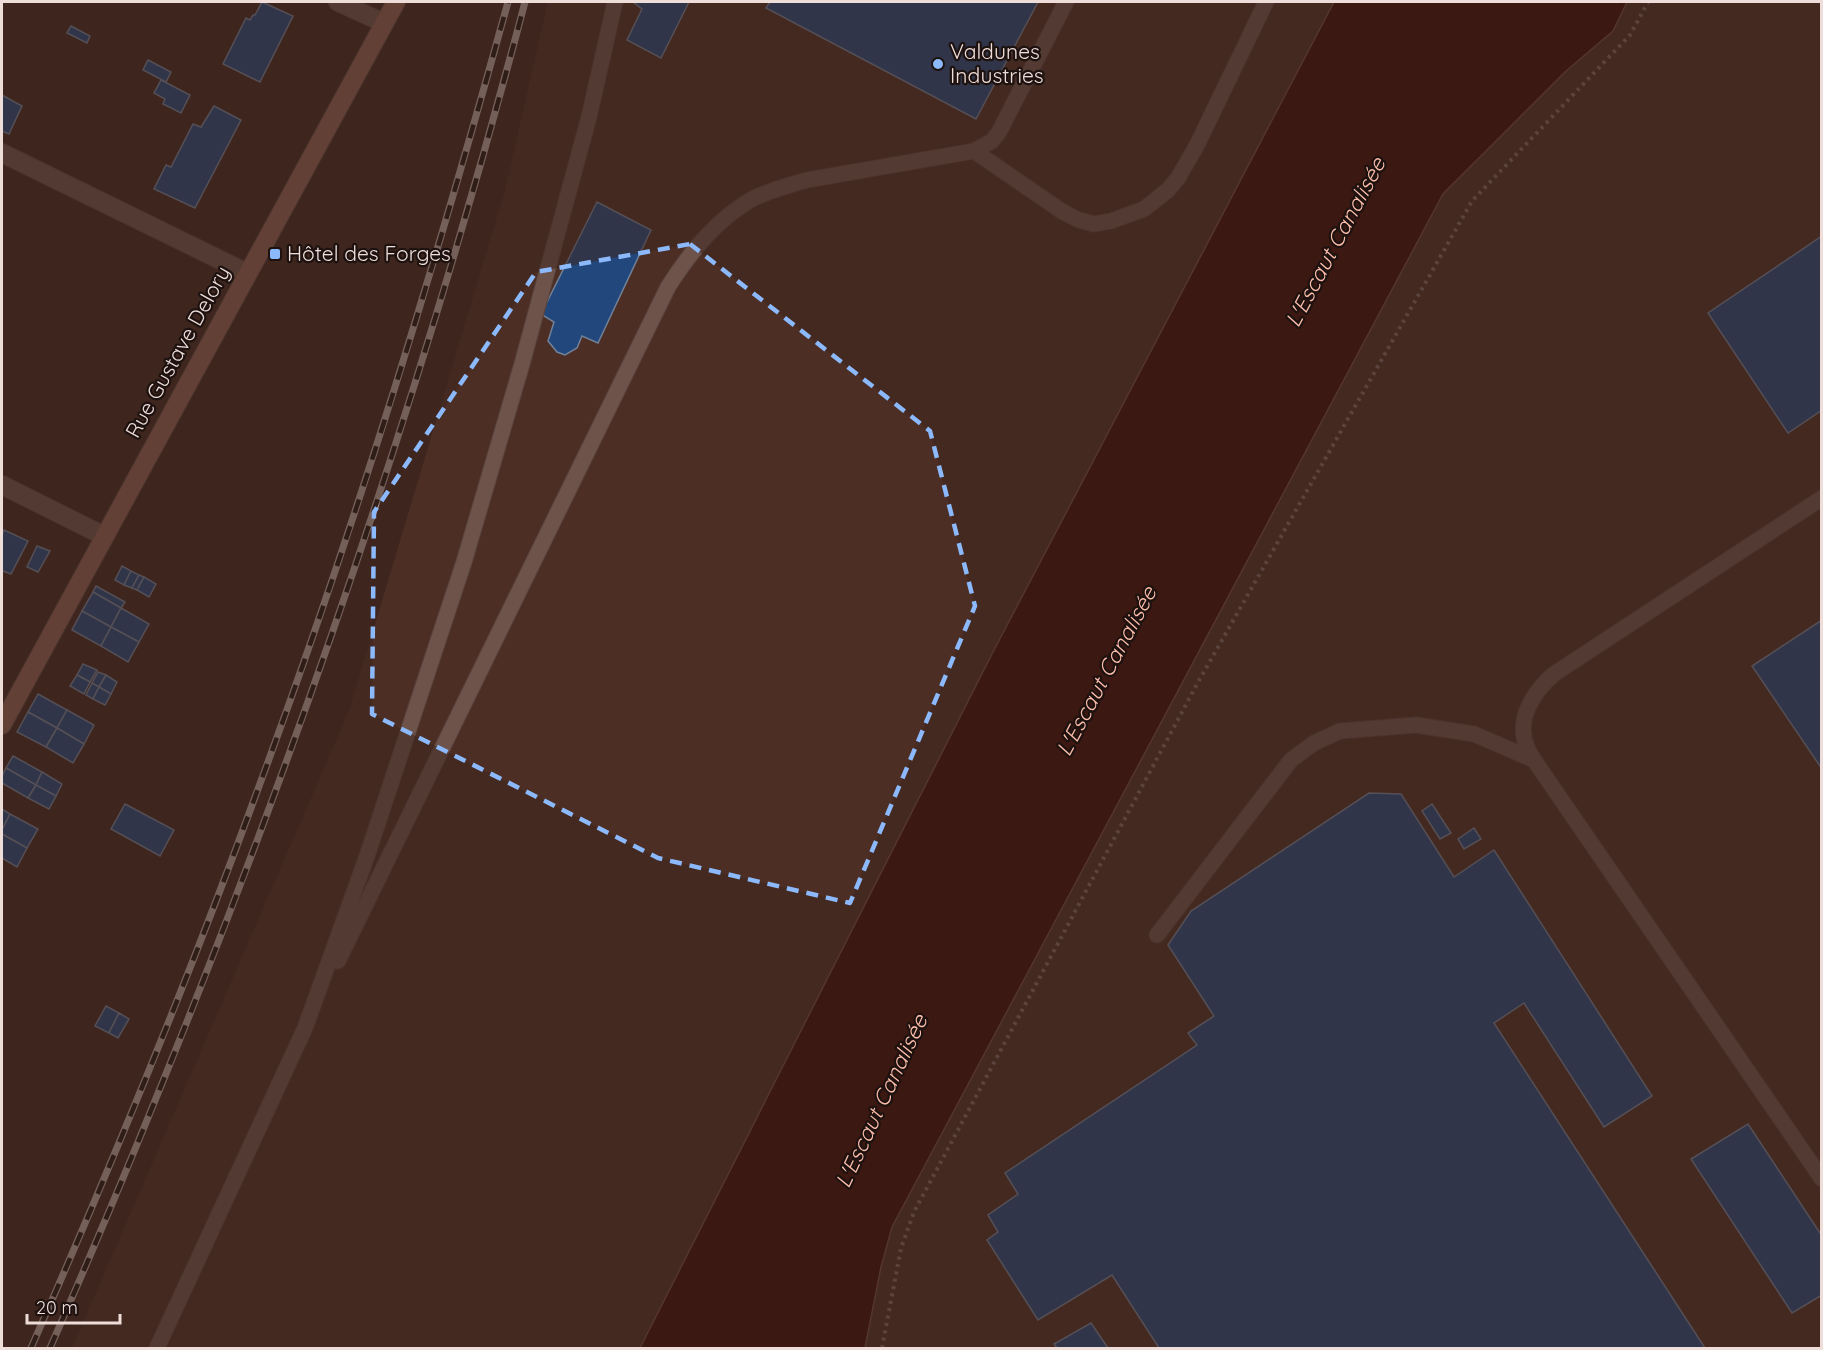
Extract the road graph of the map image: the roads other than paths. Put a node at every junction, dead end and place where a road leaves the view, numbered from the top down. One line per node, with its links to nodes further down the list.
1 (338, 2): 6 (street)
2 (396, 2): 6 (street, Rue Gustave Delory)
3 (615, 2): 16 (lane)
4 (1066, 2): 7 (lane)
5 (1266, 2): 7 (lane)
6 (384, 23): 9 (street, Rue Gustave Delory)
7 (974, 151): 16 (lane)
8 (2, 153): 9 (street)
9 (247, 273): 12 (street, Rue Gustave Delory)
10 (2, 485): 12 (street)
11 (1821, 498): 14 (lane)
12 (104, 536): 13 (street, Rue Gustave Delory)
13 (2, 725)
14 (1534, 760): 15 (lane); 17 (lane)
15 (1157, 935)
16 (305, 1028): 18 (lane)
17 (1821, 1179)
18 (157, 1348)

